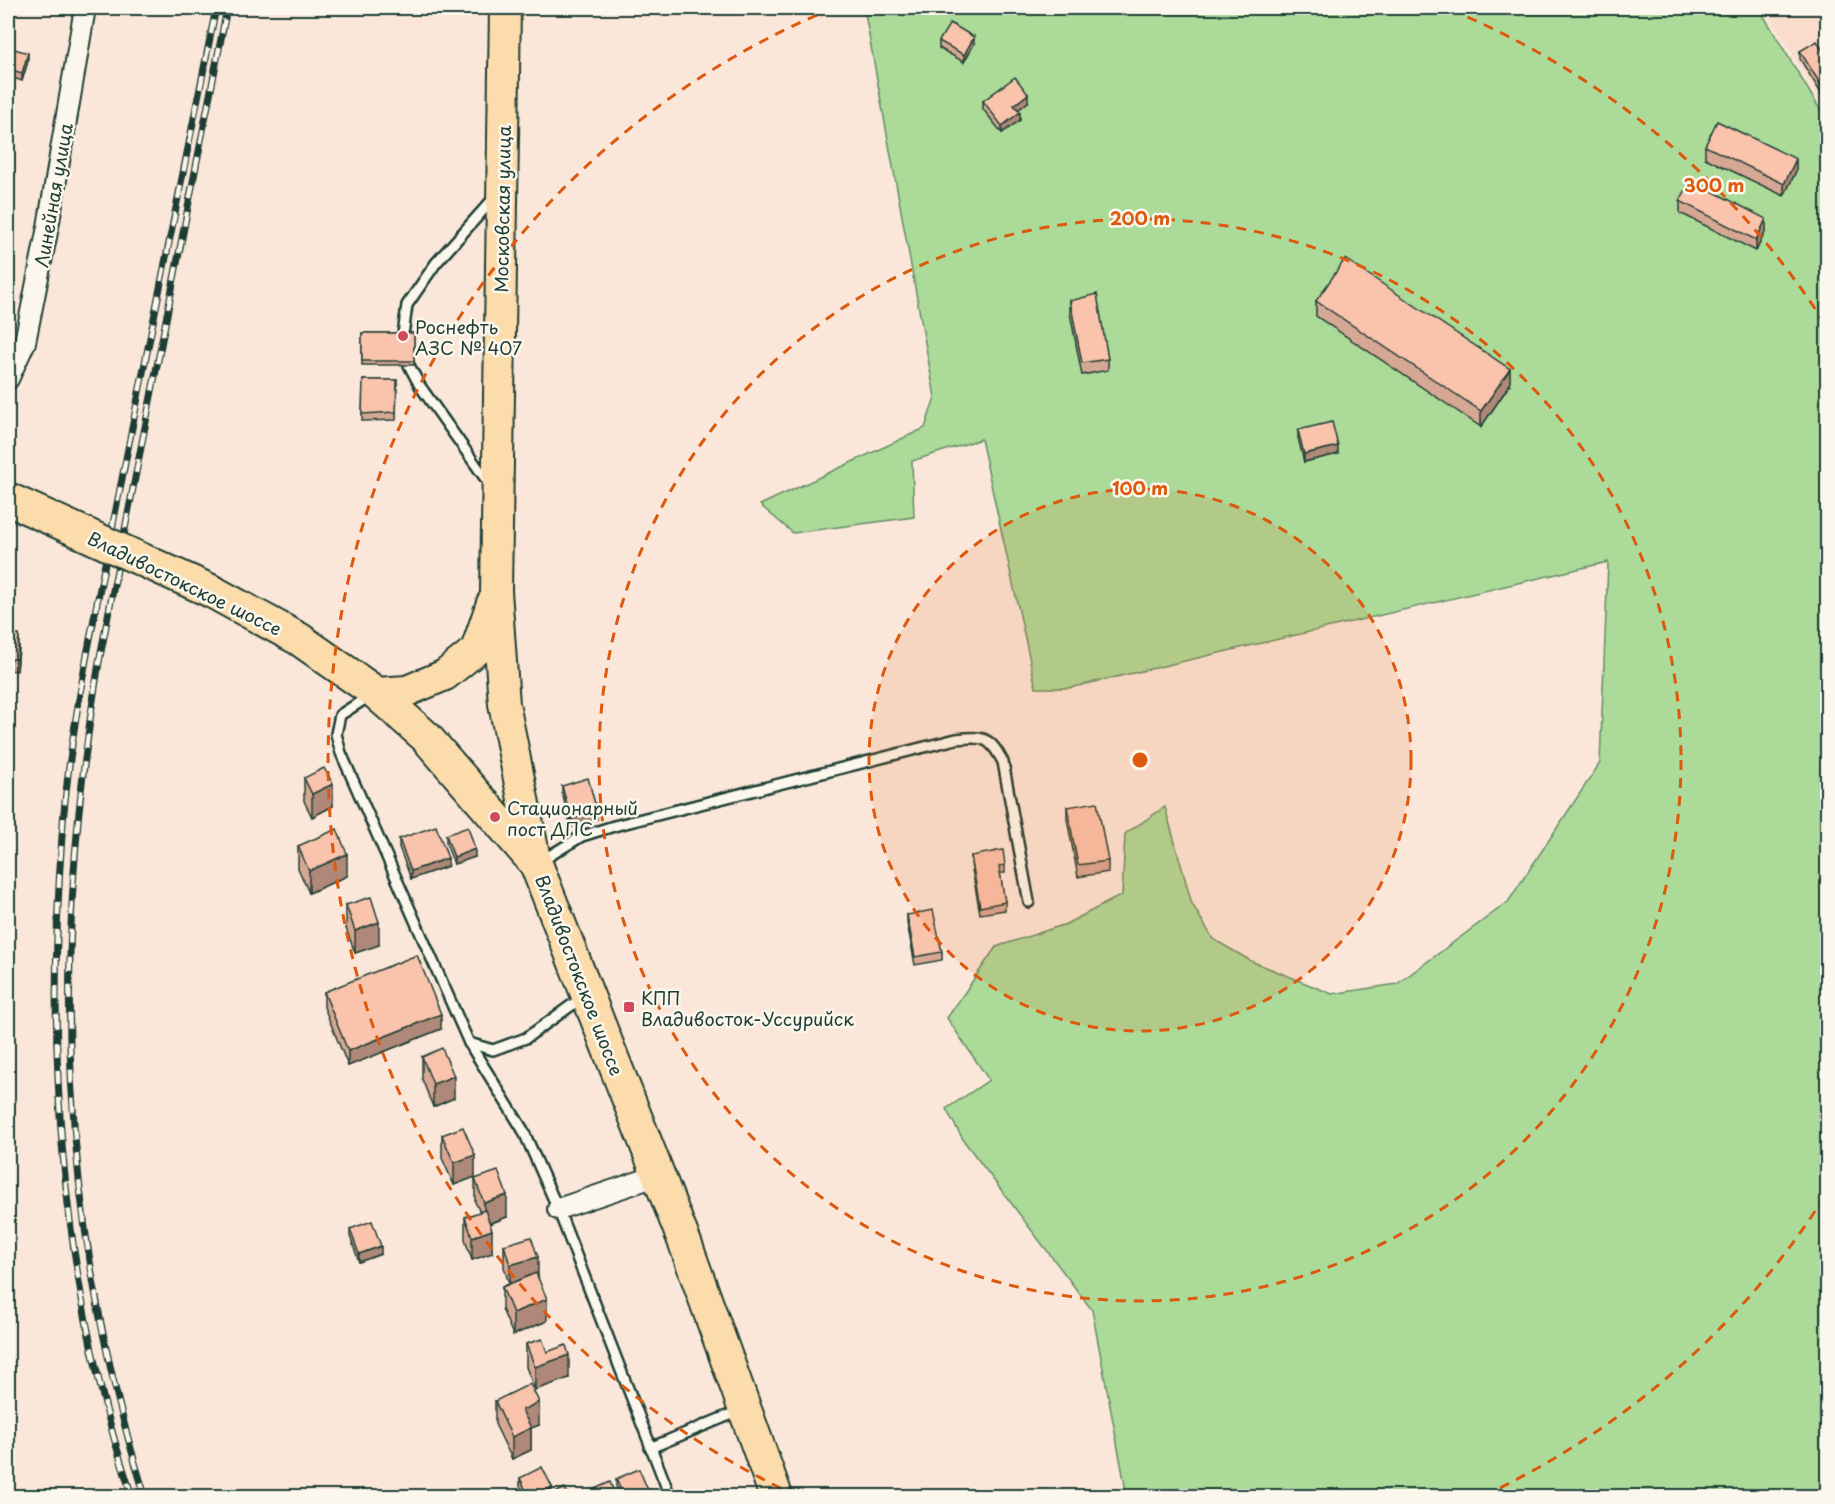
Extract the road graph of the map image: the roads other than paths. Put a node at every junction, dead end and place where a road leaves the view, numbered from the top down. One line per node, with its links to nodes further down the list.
1 (84, 8): 4 (street, Линейная улица)
2 (505, 8): 3 (main road, Московская улица)
3 (502, 189): 5 (main road, Московская улица); 5 (lane)
4 (8, 379)
5 (498, 496): 7 (main road, Московская улица)
6 (8, 498): 8 (highway, Владивостокское шоссе, bridge)
7 (496, 591): 8 (main road, Московская улица); 9 (main road, Московская улица)
8 (376, 693): 9 (highway, Владивостокское шоссе); 12 (lane)
9 (536, 864): 10 (lane); 11 (highway, Владивостокское шоссе)
10 (1029, 902)
11 (587, 993): 12 (lane); 13 (highway, Владивостокское шоссе)
12 (469, 1043): 14 (lane)
13 (659, 1175): 14 (street); 15 (highway, Владивостокское шоссе)
14 (558, 1209): 16 (lane)
15 (745, 1408): 16 (lane); 18 (highway, Владивостокское шоссе)
16 (650, 1448): 17 (lane)
17 (670, 1497)
18 (776, 1497)

